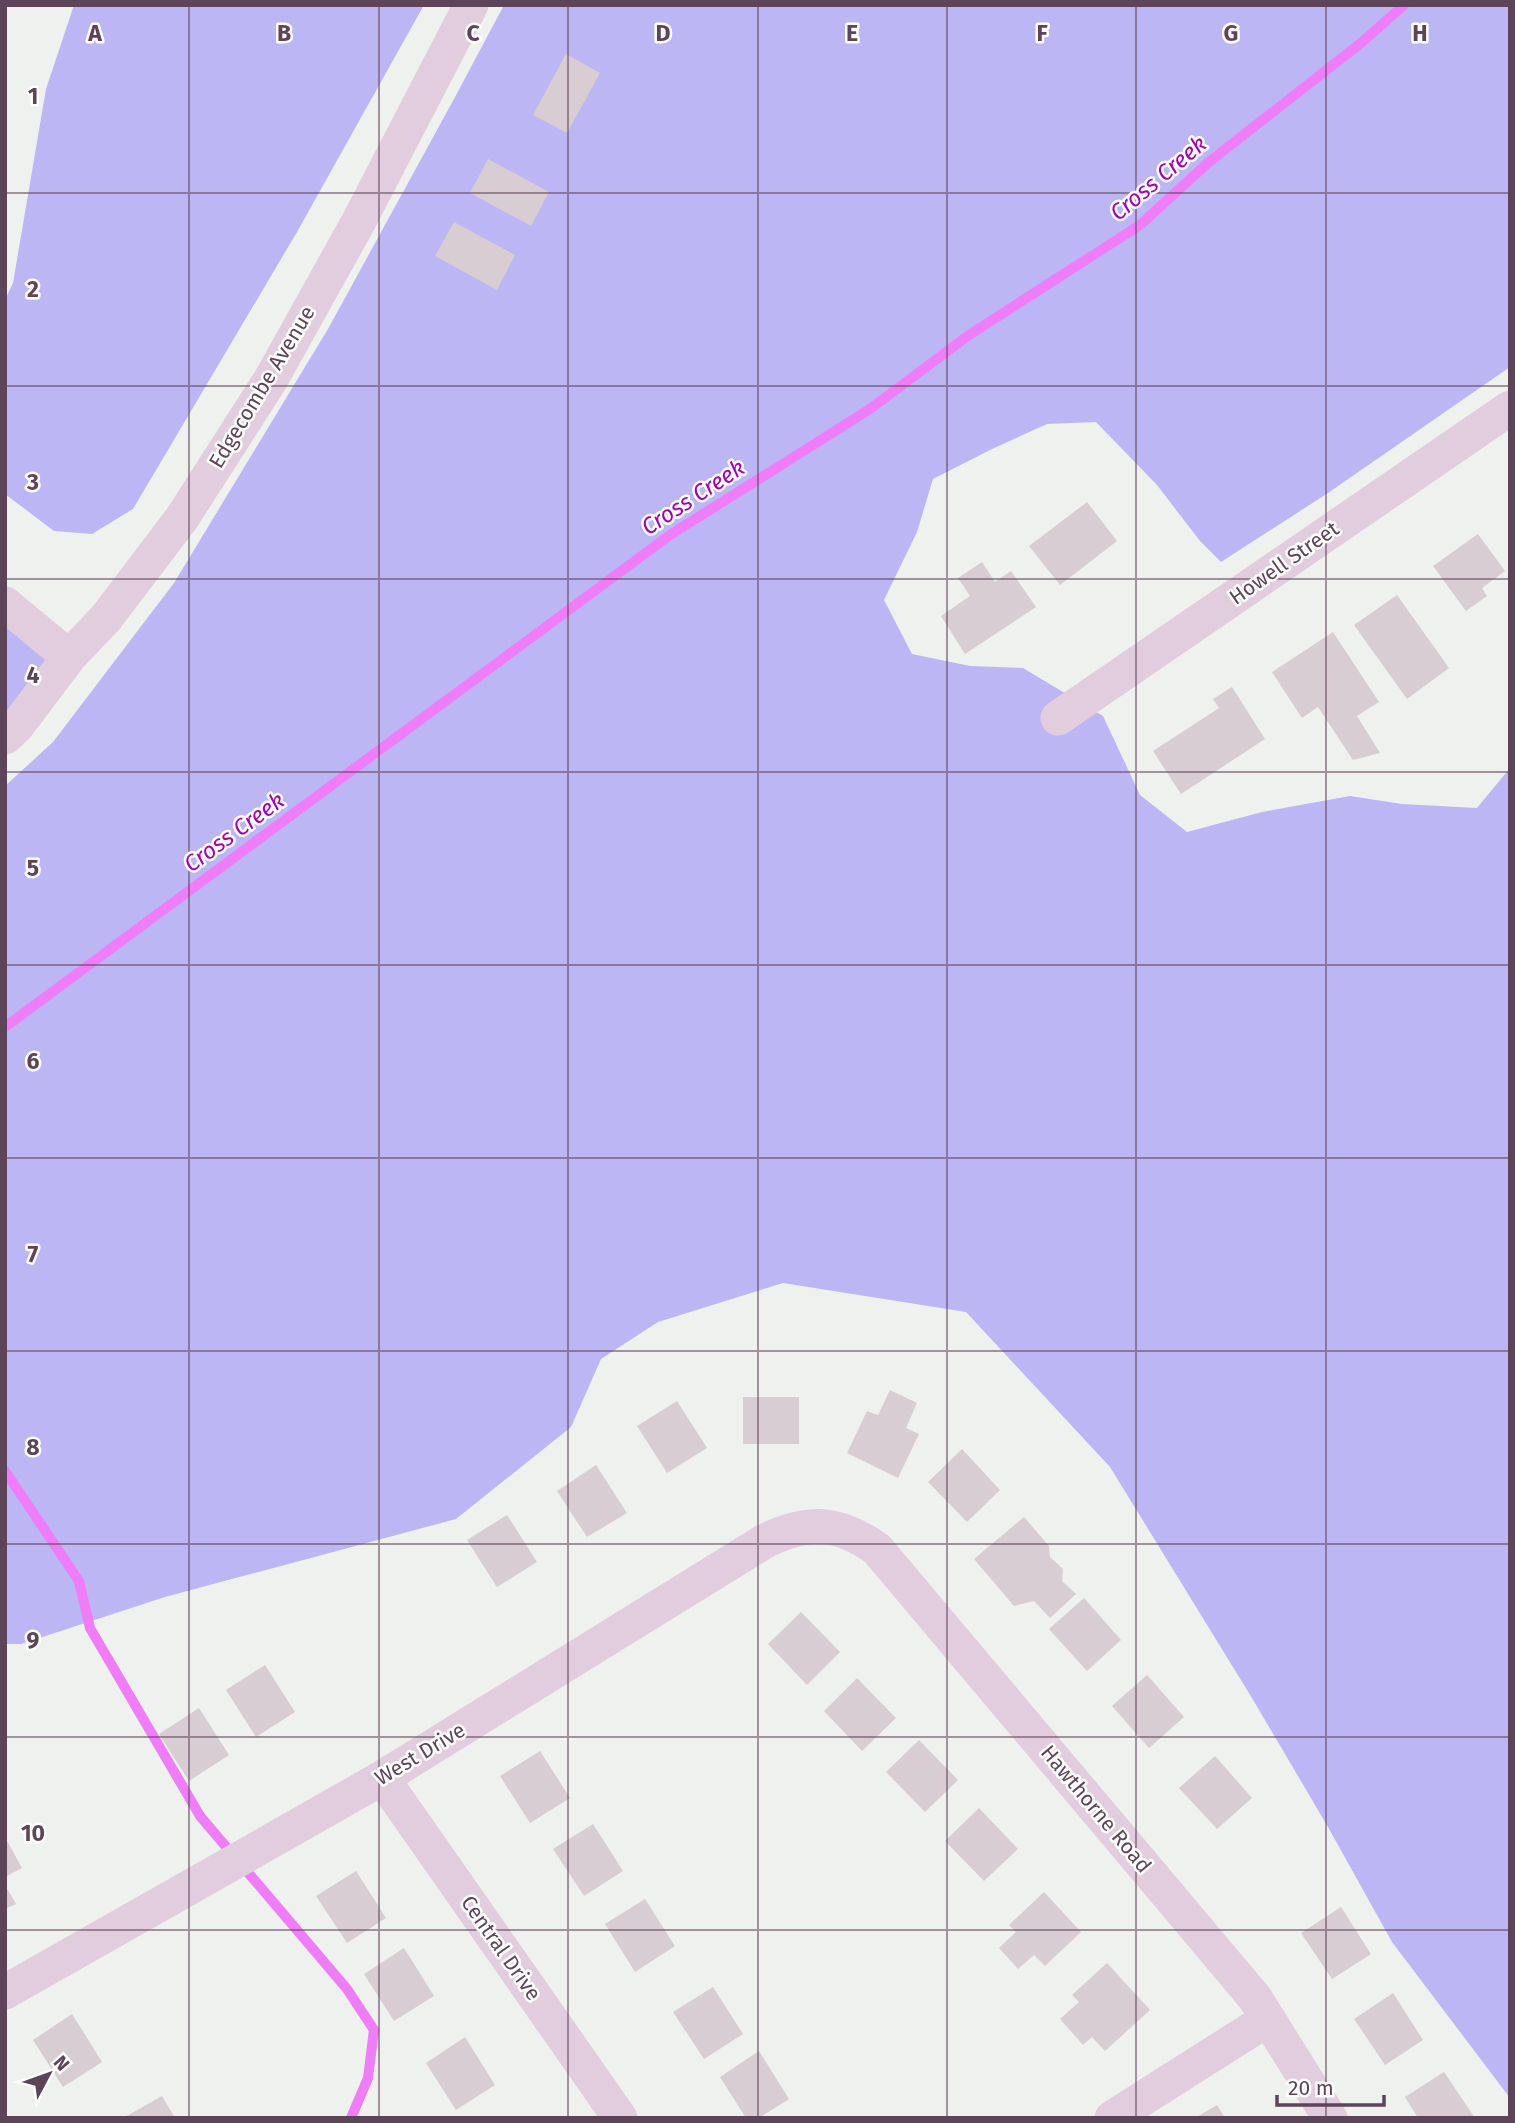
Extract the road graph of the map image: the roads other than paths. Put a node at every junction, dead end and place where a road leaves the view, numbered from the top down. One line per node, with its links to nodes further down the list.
1 (471, 5): 4 (street, Edgecombe Avenue)
2 (1510, 408): 5 (street, Howell Street)
3 (5, 604): 4 (street)
4 (69, 657): 6 (street, Edgecombe Avenue)
5 (1058, 718)
6 (5, 737)
7 (834, 1528): 8 (street, West Drive); 10 (street, Hawthorne Road)
8 (382, 1778): 9 (street, West Drive); 11 (street, Central Drive)
9 (5, 1992)
10 (1268, 2019): 12 (street); 13 (street, Hawthorne Road)
11 (620, 2118)
12 (1112, 2118)
13 (1330, 2118)

